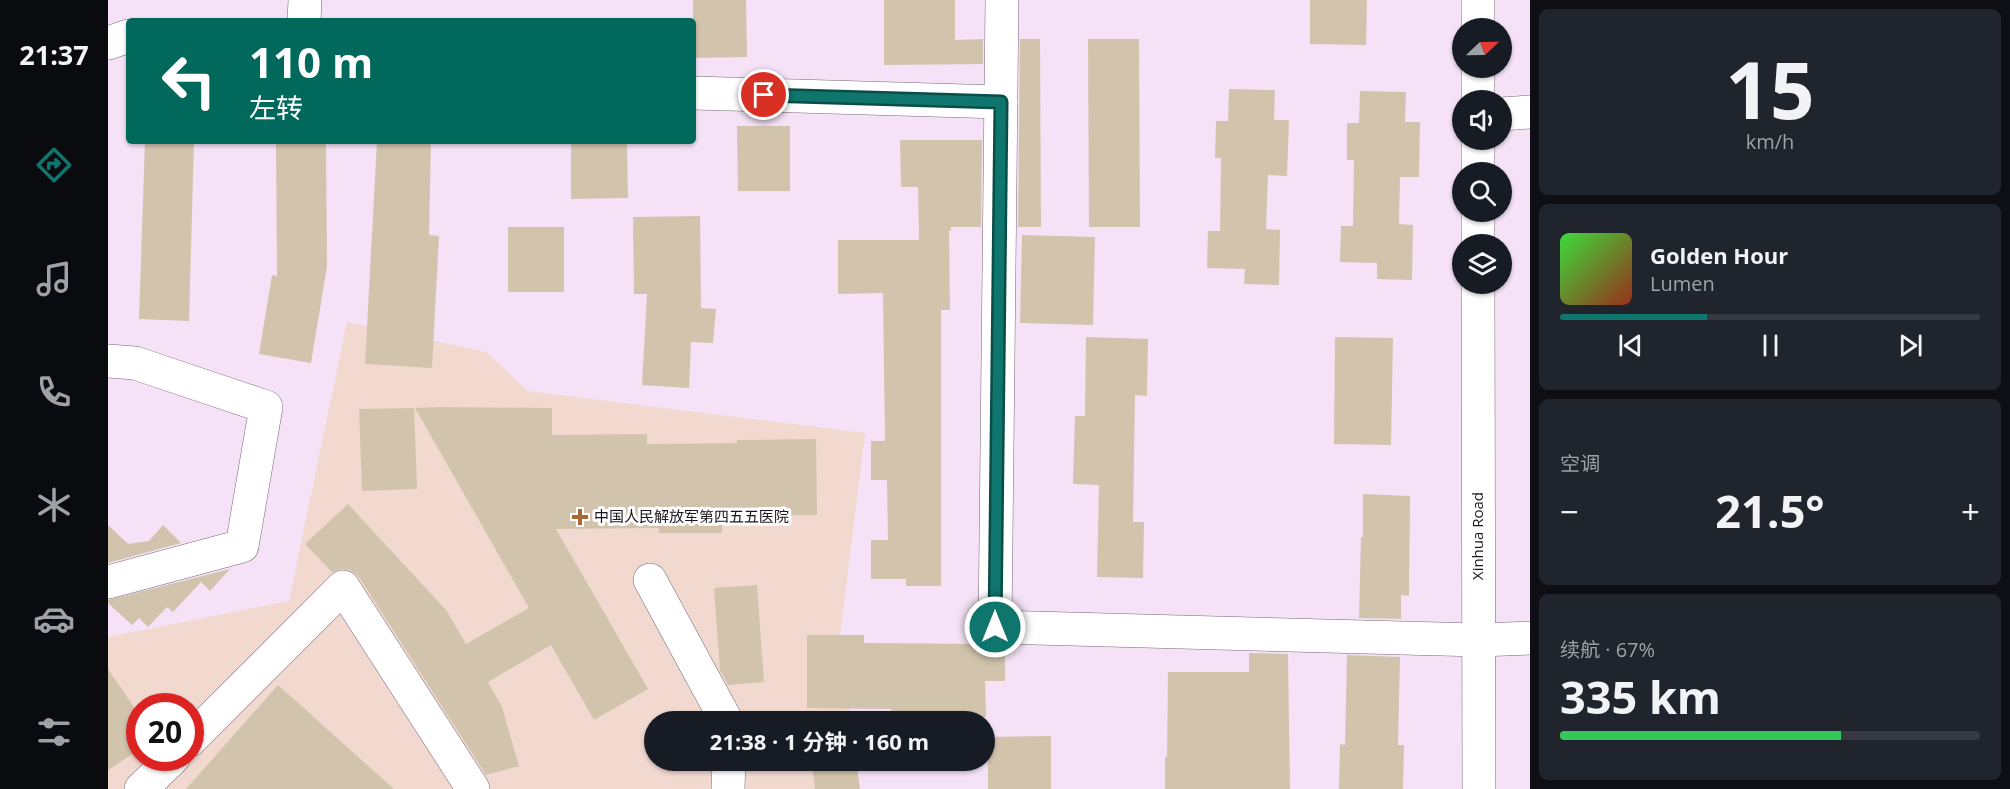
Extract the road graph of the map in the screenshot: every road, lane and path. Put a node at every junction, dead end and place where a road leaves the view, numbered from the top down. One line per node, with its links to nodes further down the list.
1 (305, 0): 4 (street)
2 (1002, 0): 9 (street)
3 (1478, 0): 5 (street)
4 (304, 18)
5 (1478, 18)
6 (126, 37): 7 (street)
7 (108, 43)
8 (696, 93): 9 (street)
9 (1001, 102): 17 (street)
10 (1530, 112): 11 (street)
11 (1512, 113)
12 (1478, 294): 17 (street, Xinhua Road)
13 (108, 361): 15 (street)
14 (650, 580): 18 (street)
15 (108, 582)
16 (1530, 638): 17 (street)
17 (1479, 640): 25 (street, Xinhua Road)
18 (721, 711)
19 (204, 726): 23 (street)
20 (160, 771): 22 (street)
21 (729, 771): 24 (street)
22 (141, 789)
23 (473, 789)
24 (728, 789)
25 (1479, 789)

